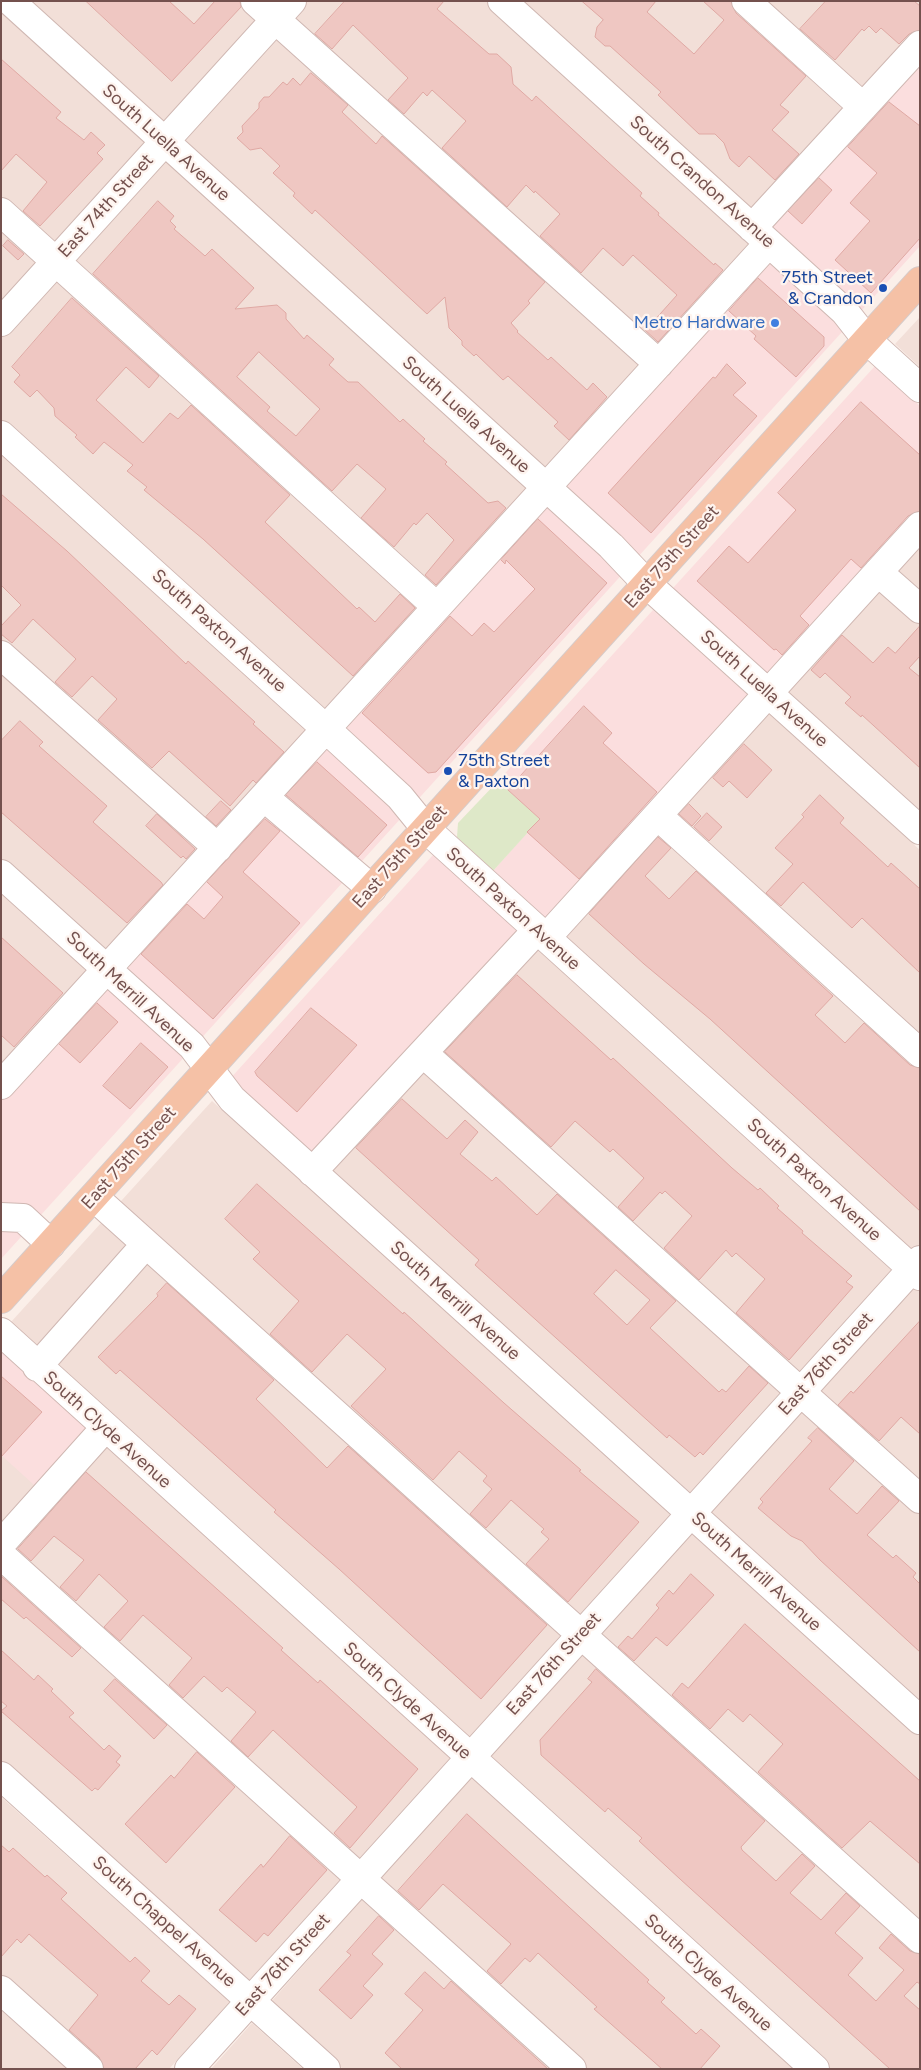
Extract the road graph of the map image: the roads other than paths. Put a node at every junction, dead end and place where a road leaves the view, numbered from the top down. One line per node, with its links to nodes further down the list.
1 (10, 1): 8 (street, South Luella Avenue)
2 (255, 1): 5 (street)
3 (502, 1): 10 (street, South Crandon Avenue)
4 (746, 1): 7 (street)
5 (283, 10): 8 (street, East 74th Street); 15 (street)
6 (920, 45): 7 (street)
7 (863, 107): 10 (street)
8 (165, 141): 11 (street, East 74th Street); 18 (street, South Luella Avenue)
9 (1, 212): 11 (street)
10 (761, 236): 14 (street, South Crandon Avenue); 15 (street)
11 (56, 262): 13 (street, East 74th Street); 22 (street)
12 (920, 281): 14 (main road, East 75th Street)
13 (1, 322)
14 (867, 340): 16 (street, South Crandon Avenue); 21 (main road, East 75th Street)
15 (659, 364): 18 (street)
16 (920, 388)
17 (1, 435): 26 (street, South Paxton Avenue)
18 (546, 487): 21 (street, South Luella Avenue); 22 (street)
19 (920, 526): 20 (street)
20 (878, 572): 23 (street); 25 (street)
21 (647, 584): 25 (street, South Luella Avenue); 29 (main road, East 75th Street)
22 (437, 607): 26 (street)
23 (920, 609)
24 (1, 654): 31 (street)
25 (768, 693): 28 (street); 30 (street, South Luella Avenue)
26 (326, 729): 27 (street); 29 (street, South Paxton Avenue)
27 (264, 797): 31 (street); 33 (street)
28 (658, 816): 34 (street); 37 (street)
29 (426, 829): 33 (main road, East 75th Street); 34 (street, South Paxton Avenue)
30 (920, 830)
31 (218, 848): 35 (street)
32 (1, 874): 35 (street, South Merrill Avenue)
33 (372, 889): 38 (main road, East 75th Street)
34 (542, 934): 36 (street); 45 (street, South Paxton Avenue)
35 (107, 969): 38 (street, South Merrill Avenue); 39 (street)
36 (424, 1053): 40 (street); 49 (street)
37 (920, 1053)
38 (209, 1069): 40 (street, South Merrill Avenue); 41 (main road, East 75th Street)
39 (1, 1085)
40 (312, 1172): 52 (street, South Merrill Avenue)
41 (94, 1197): 43 (main road, East 75th Street); 44 (street)
42 (1, 1217): 43 (street)
43 (51, 1244): 46 (main road, East 75th Street)
44 (146, 1244): 48 (street); 55 (street)
45 (917, 1268): 49 (street, East 76th Street)
46 (1, 1299)
47 (1, 1332): 48 (street, South Clyde Avenue)
48 (37, 1367): 50 (street, South Clyde Avenue)
49 (800, 1392): 51 (street); 52 (street, East 76th Street)
50 (105, 1428): 53 (street); 57 (street, South Clyde Avenue)
51 (920, 1499)
52 (691, 1514): 55 (street, East 76th Street); 56 (street, South Merrill Avenue)
53 (1, 1544)
54 (1, 1554): 59 (street)
55 (581, 1635): 57 (street, East 76th Street); 60 (street)
56 (920, 1720)
57 (470, 1758): 59 (street, East 76th Street); 67 (street, South Clyde Avenue)
58 (1, 1776): 62 (street, South Chappel Avenue)
59 (361, 1879): 62 (street, East 76th Street); 66 (street)
60 (920, 1939)
61 (1, 1990): 63 (street)
62 (251, 2000): 64 (street, East 76th Street); 65 (street, South Chappel Avenue)
63 (89, 2069)
64 (189, 2069)
65 (326, 2069)
66 (572, 2069)
67 (815, 2069)

